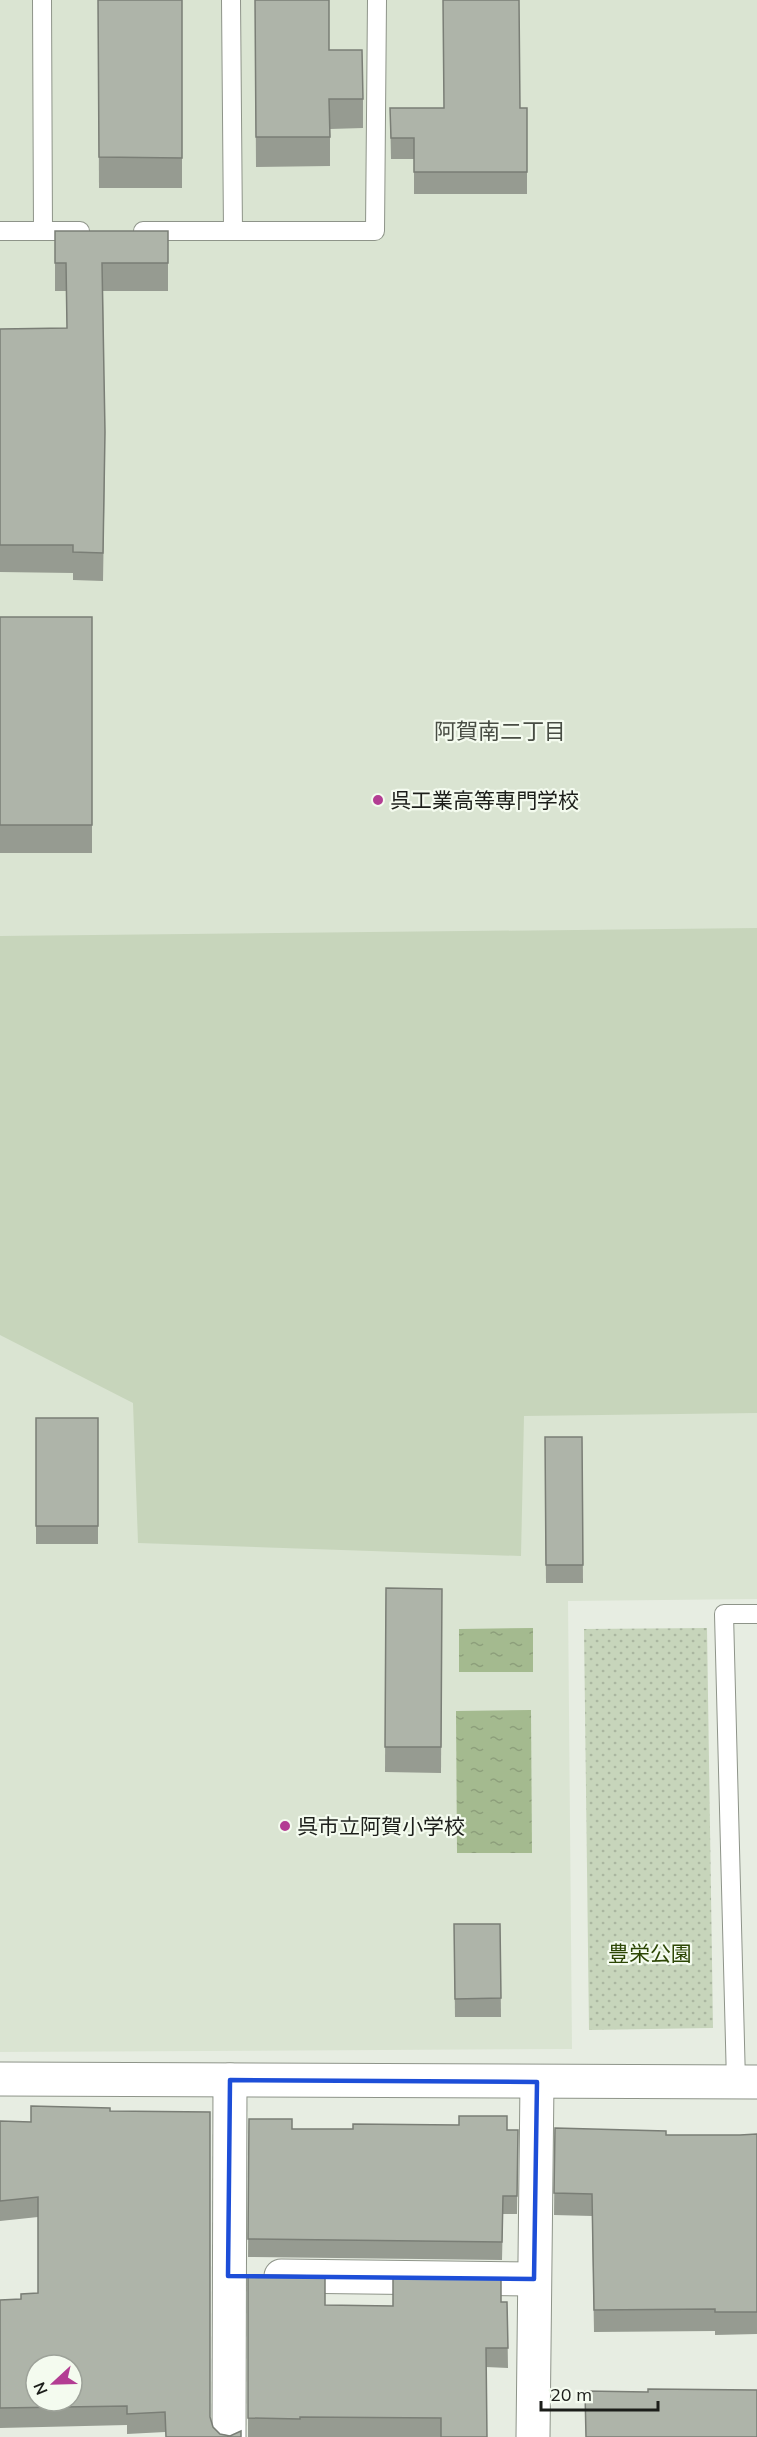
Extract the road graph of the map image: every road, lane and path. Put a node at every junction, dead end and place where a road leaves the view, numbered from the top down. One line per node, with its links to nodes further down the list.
1 (42, 0): 5 (lane)
2 (231, 0): 8 (lane)
3 (377, 0): 8 (lane)
4 (0, 231): 5 (lane)
5 (43, 231): 6 (lane)
6 (102, 231)
7 (126, 231): 8 (lane)
8 (233, 231)
9 (757, 1614): 13 (lane)
10 (0, 2079): 11 (street)
11 (230, 2080): 12 (street); 14 (street)
12 (537, 2082): 13 (street); 15 (street)
13 (747, 2082)
14 (228, 2276): 15 (street); 16 (street)
15 (534, 2279): 17 (street)
16 (229, 2437)
17 (533, 2437)

